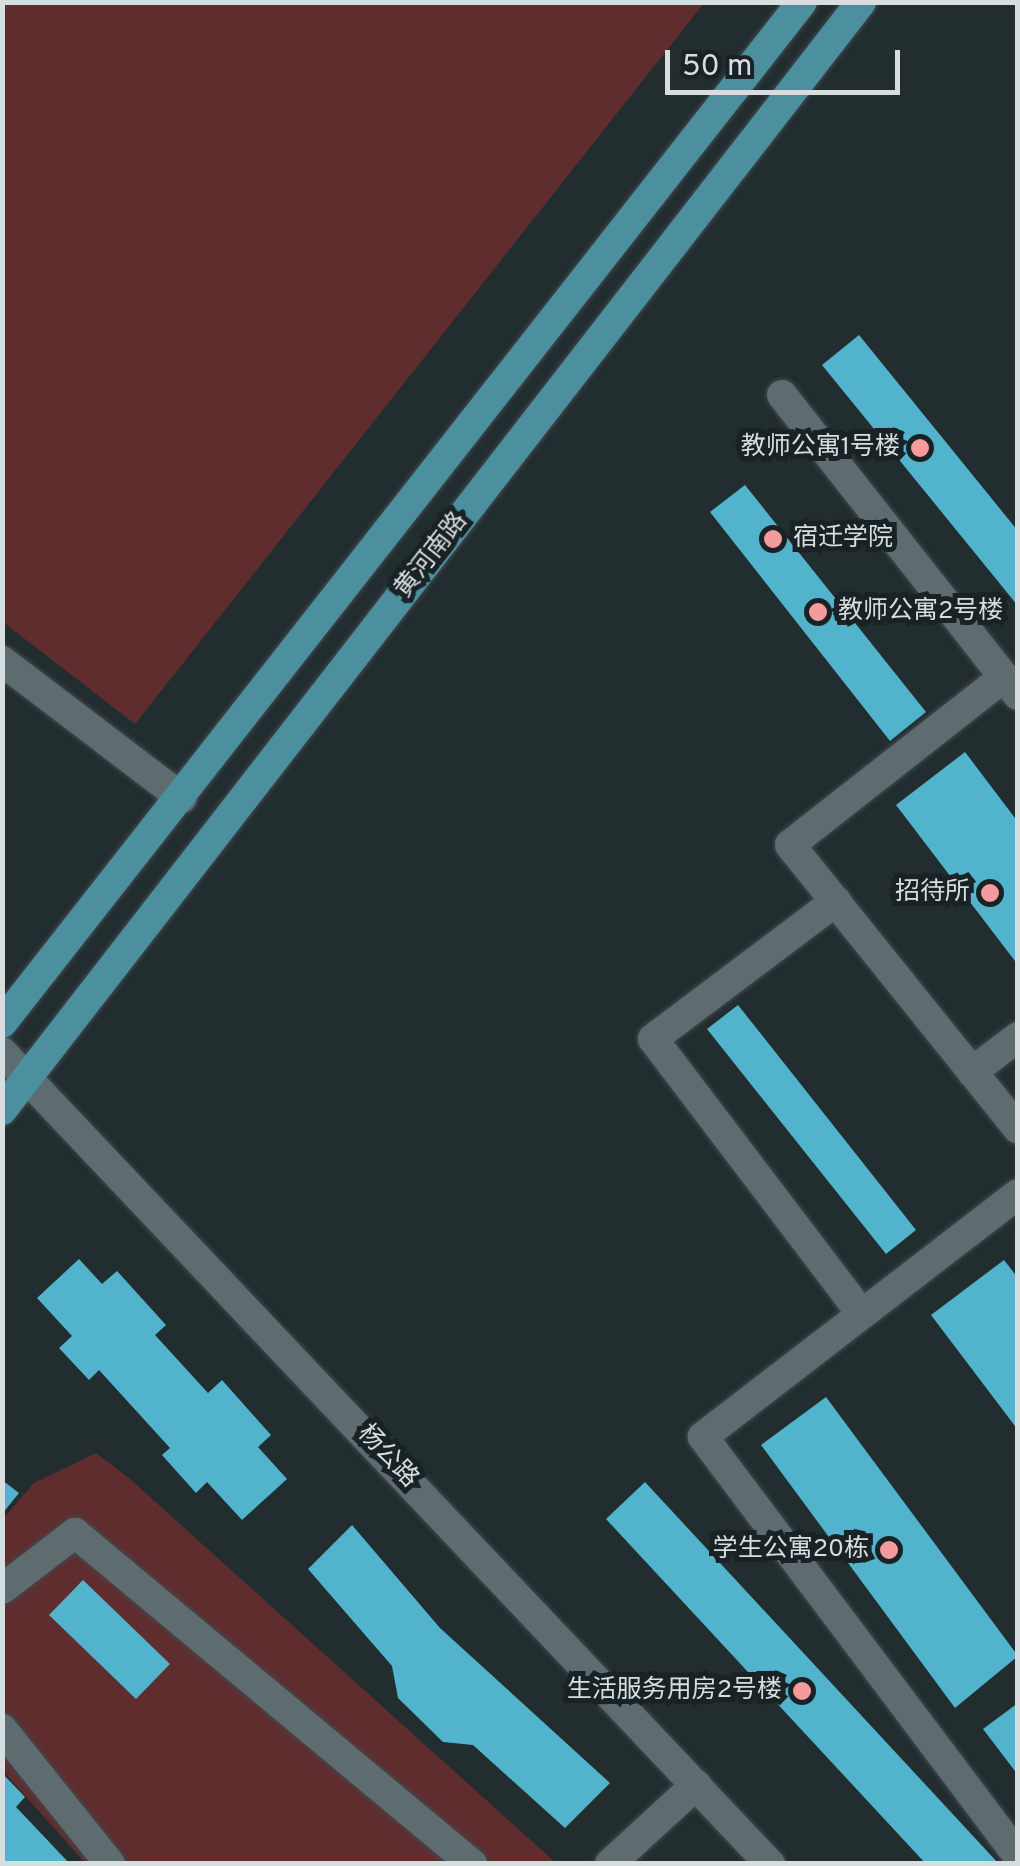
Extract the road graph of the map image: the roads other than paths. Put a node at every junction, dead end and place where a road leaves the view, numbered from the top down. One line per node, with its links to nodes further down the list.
1 (802, 2): 6 (main road, 黄河南路)
2 (861, 2): 12 (main road, 黄河南路)
3 (782, 394): 5 (street)
4 (2, 661): 6 (street)
5 (1011, 686): 7 (street)
6 (182, 798): 8 (main road, 黄河南路)
7 (836, 901): 11 (street); 16 (street)
8 (2, 1024)
9 (1018, 1037): 11 (street)
10 (2, 1052): 12 (street, 杨公路)
11 (972, 1072): 14 (street)
12 (28, 1078): 13 (main road, 黄河南路); 19 (street, 杨公路)
13 (2, 1110)
14 (1018, 1128)
15 (1018, 1194): 16 (street)
16 (862, 1314): 20 (street)
17 (2, 1589): 22 (street)
18 (2, 1730): 21 (street)
19 (696, 1786): 23 (street); 24 (street, 杨公路)
20 (1018, 1856)
21 (110, 1864)
22 (472, 1864)
23 (610, 1864)
24 (770, 1864)

